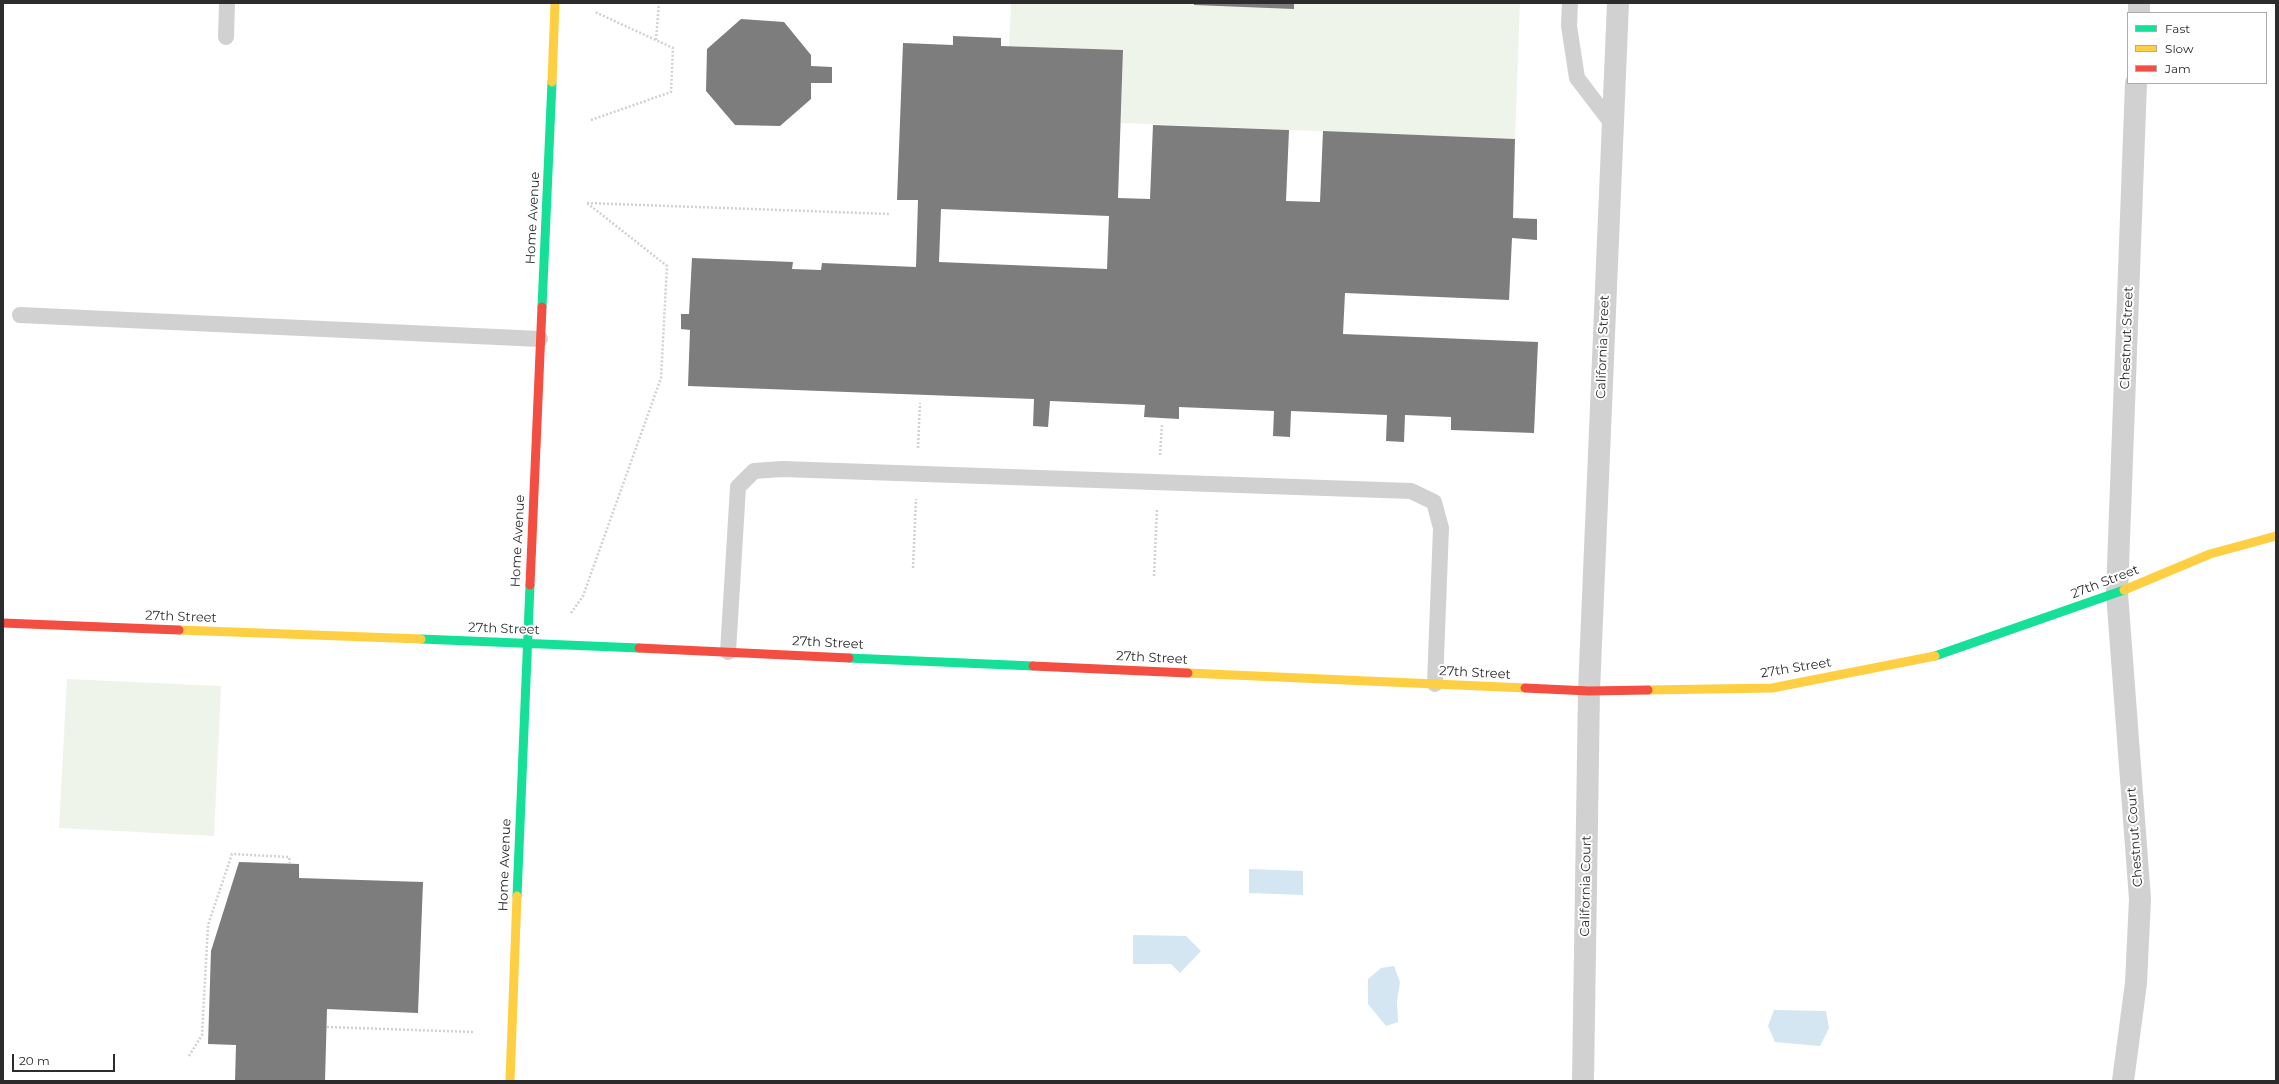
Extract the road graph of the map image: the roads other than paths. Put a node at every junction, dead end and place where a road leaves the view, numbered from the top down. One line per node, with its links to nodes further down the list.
1 (227, 3): 5 (lane)
2 (555, 3): 9 (street, Home Avenue)
3 (1570, 3): 7 (lane)
4 (1618, 3): 7 (street, California Street)
5 (226, 36)
6 (2136, 84): 11 (street, Chestnut Street)
7 (1613, 125): 16 (street, California Street)
8 (20, 315): 9 (lane)
9 (540, 339): 13 (street, Home Avenue)
10 (2276, 536): 11 (street, 27th Street)
11 (2117, 593): 16 (street, 27th Street); 19 (street, Chestnut Court)
12 (3, 623): 13 (street, 27th Street)
13 (527, 643): 14 (street, 27th Street); 17 (street, Home Avenue)
14 (728, 652): 15 (street, 27th Street); 15 (lane)
15 (1435, 684): 16 (street, 27th Street)
16 (1589, 691): 18 (street, California Court)
17 (510, 1081)
18 (1583, 1081)
19 (2123, 1081)

